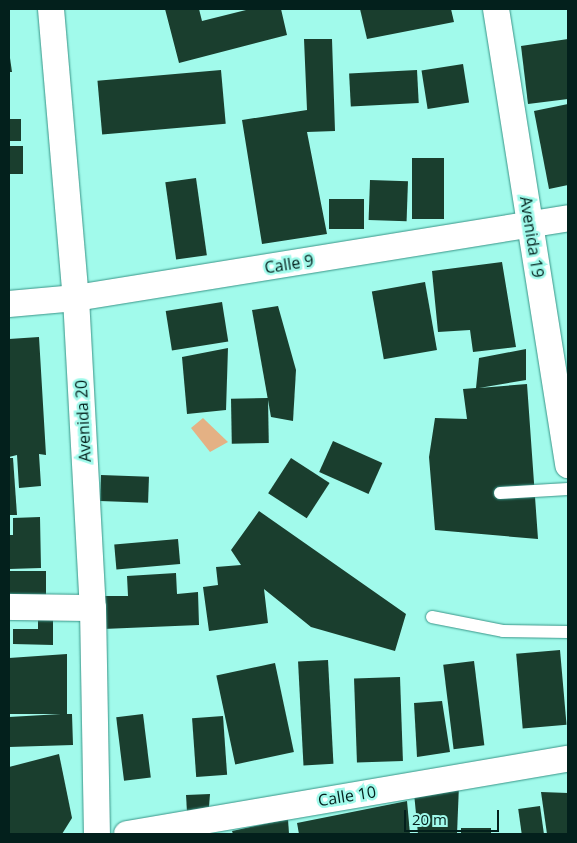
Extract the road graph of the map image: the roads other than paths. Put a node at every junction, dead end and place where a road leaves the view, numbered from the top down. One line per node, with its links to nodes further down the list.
1 (51, 9): 5 (street, Avenida 20)
2 (496, 9): 4 (street, Avenida 19)
3 (568, 218): 4 (street, Calle 9)
4 (530, 225): 5 (street, Calle 9); 7 (street, Avenida 19)
5 (76, 298): 6 (street, Calle 9); 12 (street, Avenida 20)
6 (9, 304)
7 (558, 332): 8 (street, Avenida 19)
8 (568, 465)
9 (568, 489): 10 (lane)
10 (500, 493)
11 (9, 607): 12 (street)
12 (93, 608): 16 (street, Avenida 20)
13 (432, 617): 14 (lane)
14 (568, 632)
15 (568, 759): 17 (street, Calle 10)
16 (97, 834)
17 (127, 834)

